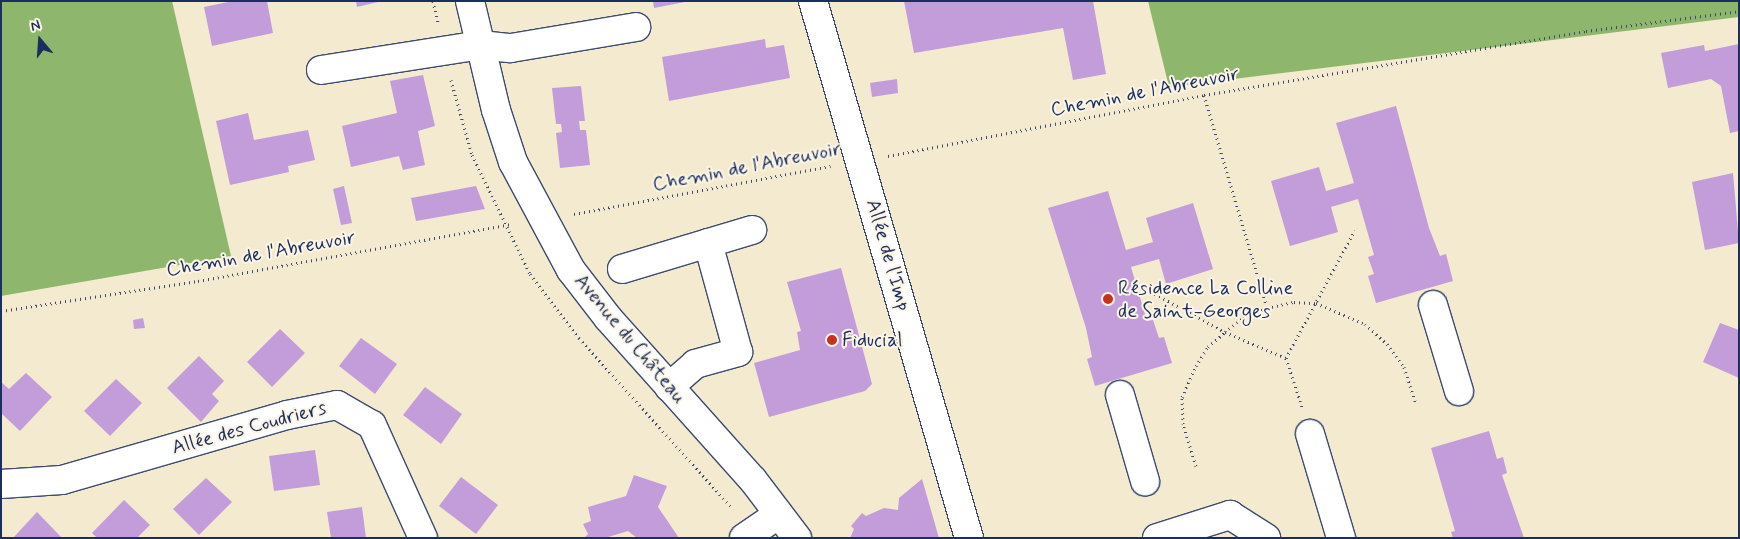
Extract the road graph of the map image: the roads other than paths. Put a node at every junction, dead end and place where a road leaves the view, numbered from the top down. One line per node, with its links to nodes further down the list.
1 (470, 1): 4 (street, Avenue du Château)
2 (813, 1): 20 (street, Allée de l'Imp)
3 (636, 27): 4 (street)
4 (480, 45): 5 (street); 10 (street, Avenue du Château)
5 (321, 70)
6 (752, 230): 7 (street)
7 (708, 243): 8 (street); 10 (street)
8 (622, 268)
9 (1433, 305): 11 (street)
10 (669, 387): 16 (street, Avenue du Château)
11 (1459, 391)
12 (1120, 395): 14 (street)
13 (1310, 434): 23 (street)
14 (1146, 481)
15 (1, 484): 17 (street, Allée des Coudriers)
16 (780, 514): 18 (street); 19 (street, Avenue du Château)
17 (423, 538)
18 (744, 538)
19 (797, 538)
20 (969, 538)
21 (1157, 538): 22 (street)
22 (1266, 538)
23 (1341, 538)

